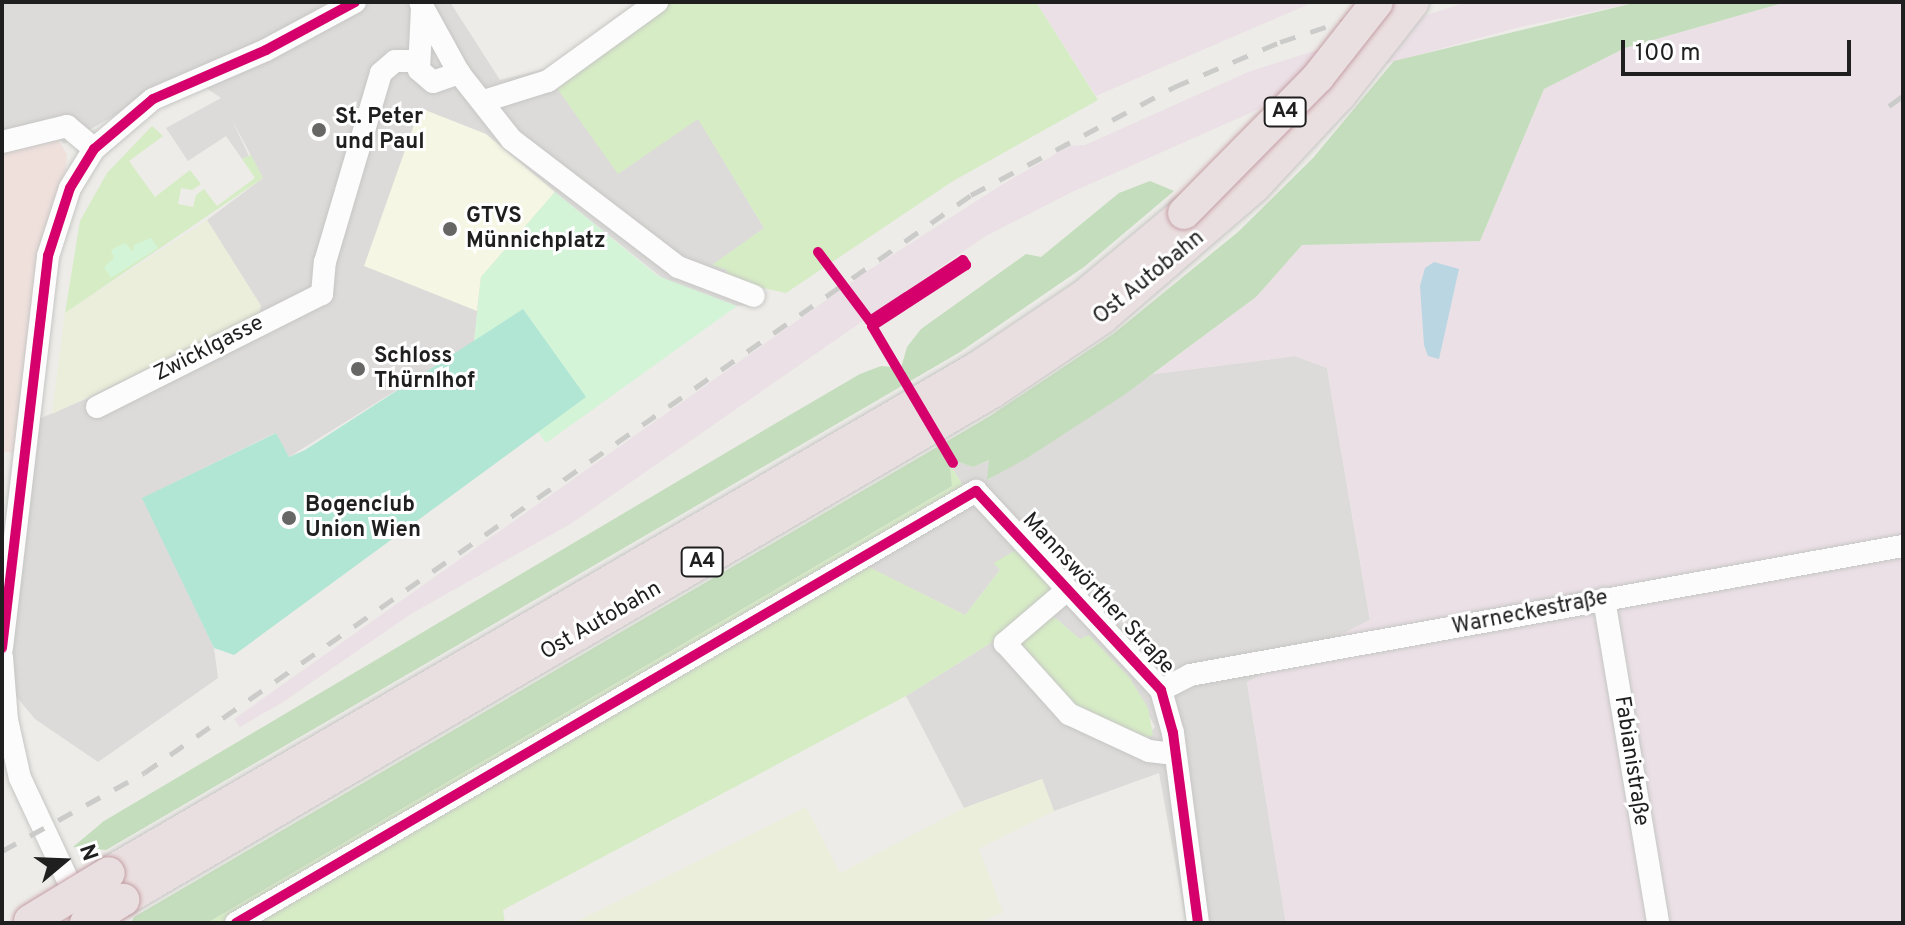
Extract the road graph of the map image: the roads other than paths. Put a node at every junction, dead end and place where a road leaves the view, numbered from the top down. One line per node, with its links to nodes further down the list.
1 (355, 2): 10 (street)
2 (657, 2): 8 (street)
3 (1377, 2): 20 (highway, Ost Autobahn / A4, bridge)
4 (1413, 2): 20 (highway, Ost Autobahn / A4)
5 (421, 5): 6 (street); 7 (street)
6 (417, 61): 7 (street); 12 (street, Zwicklgasse)
7 (459, 73): 8 (street)
8 (484, 101): 11 (street)
9 (2, 142): 10 (street)
10 (94, 149): 16 (street)
11 (754, 296)
12 (97, 407)
13 (1903, 546): 15 (street, Warneckestraße)
14 (1067, 590): 18 (street, Mannswörther Straße); 19 (street); 23 (street, Mannswörther Straße)
15 (1604, 599): 18 (street, Warneckestraße); 25 (street, Fabianistraße)
16 (2, 648)
17 (2, 657): 22 (street)
18 (1161, 690): 19 (street, Mannswörther Straße)
19 (1175, 754): 24 (street, Mannswörther Straße)
20 (116, 886): 21 (highway, Ost Autobahn / A4, bridge); 22 (highway, Ost Autobahn / A4, bridge)
21 (28, 922)
22 (87, 923)
23 (236, 923)
24 (1198, 923)
25 (1658, 923)

